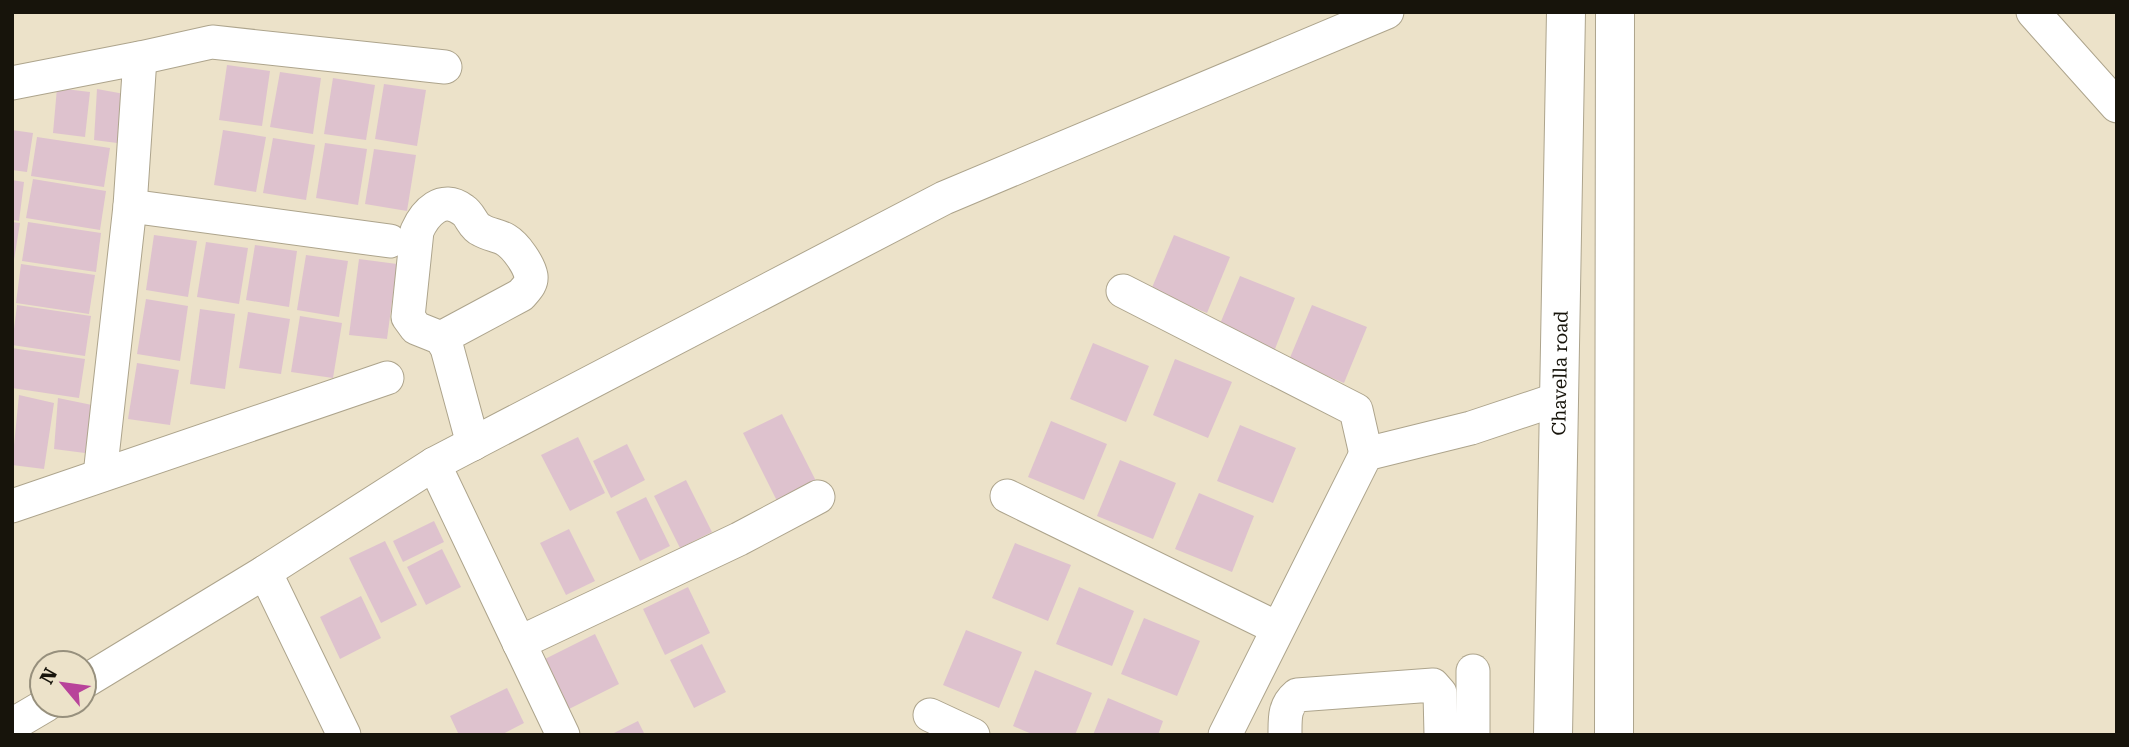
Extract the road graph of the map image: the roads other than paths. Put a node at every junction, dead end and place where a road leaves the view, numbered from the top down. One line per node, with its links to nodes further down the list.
1 (1387, 12): 15 (street)
2 (1566, 12): 14 (highway, Chavella road)
3 (1615, 12): 38 (highway)
4 (2033, 12): 8 (street)
5 (140, 58): 6 (street); 7 (street); 9 (street)
6 (445, 67)
7 (12, 83)
8 (2117, 106)
9 (130, 206): 10 (street); 18 (street)
10 (390, 241)
11 (1123, 291): 16 (street)
12 (441, 338): 15 (street)
13 (387, 378): 18 (street)
14 (1558, 399): 16 (street); 37 (highway, Chavella road)
15 (473, 444): 17 (street)
16 (1366, 454): 23 (street)
17 (434, 464): 22 (street); 24 (street)
18 (100, 475): 21 (street)
19 (1007, 496): 23 (street)
20 (818, 497): 24 (street)
21 (12, 506)
22 (265, 572): 26 (street); 30 (street)
23 (1277, 628): 33 (street)
24 (519, 643): 31 (street)
25 (1473, 671): 36 (street)
26 (98, 673)
27 (930, 715): 32 (street)
28 (28, 716): 29 (street)
29 (12, 725)
30 (344, 735)
31 (563, 735)
32 (973, 735)
33 (1225, 735)
34 (1285, 735): 35 (street)
35 (1441, 735)
36 (1473, 735)
37 (1553, 735)
38 (1615, 735)

